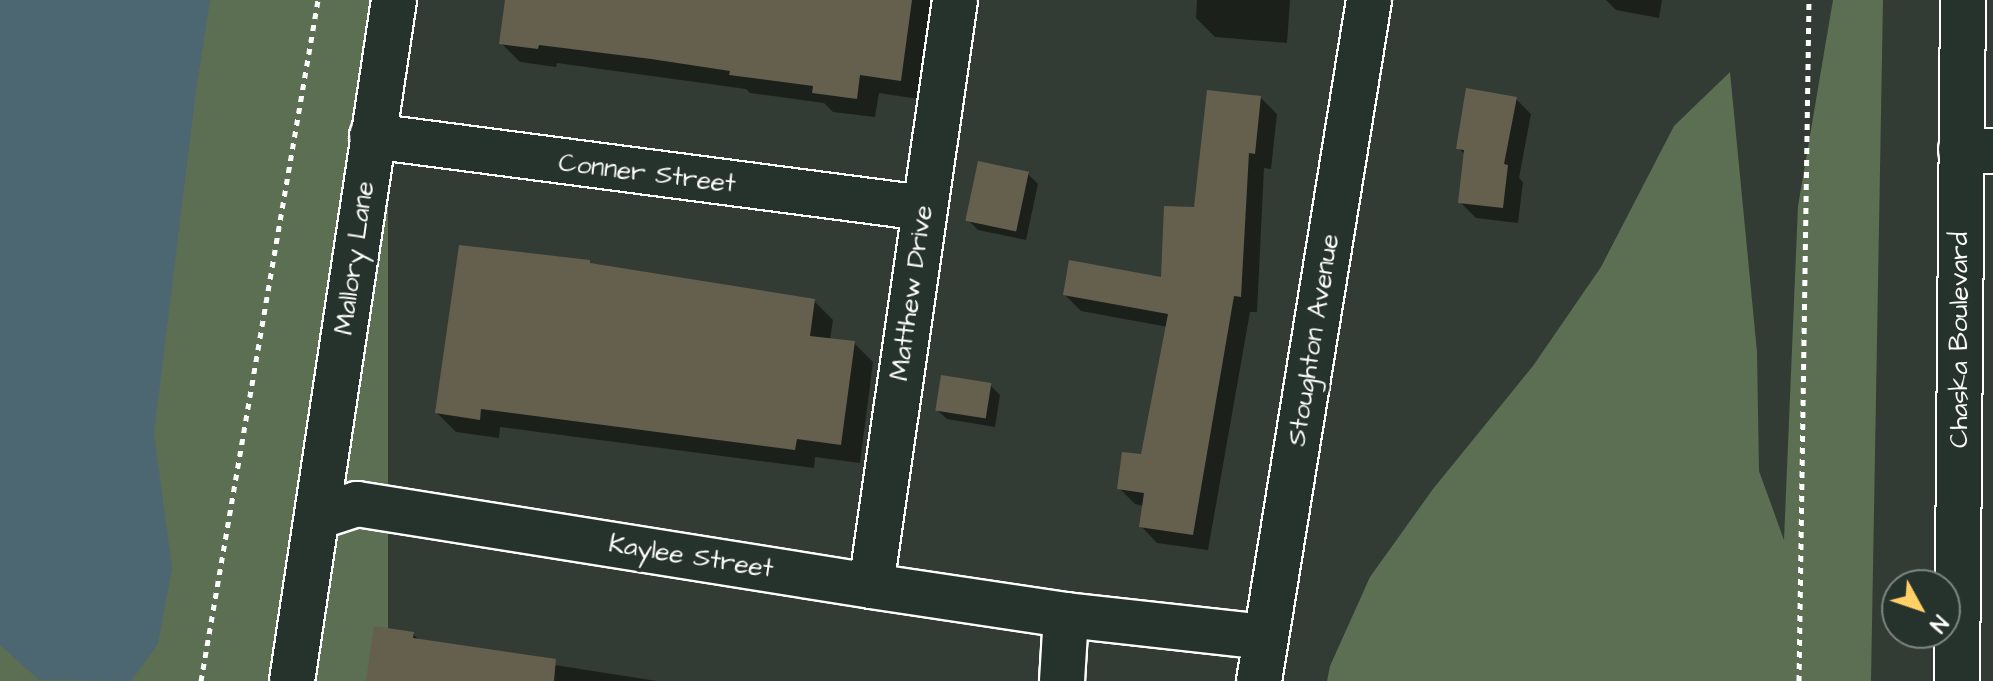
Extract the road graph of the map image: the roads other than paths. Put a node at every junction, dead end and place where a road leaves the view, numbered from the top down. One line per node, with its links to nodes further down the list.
1 (394, 0): 5 (street, Mallory Lane)
2 (955, 0): 7 (street, Matthew Drive)
3 (1369, 0): 11 (street, Stoughton Avenue)
4 (1963, 0): 6 (street, Chaska Boulevard)
5 (372, 136): 7 (street, Conner Street); 8 (street, Mallory Lane)
6 (1977, 151): 15 (street, Chaska Boulevard)
7 (923, 208): 9 (street, Matthew Drive)
8 (317, 517): 9 (street, Kaylee Street); 12 (street, Mallory Lane)
9 (871, 586): 10 (street, Kaylee Street)
10 (1066, 615): 11 (street, Kaylee Street); 13 (street)
11 (1266, 637): 14 (street, Stoughton Avenue)
12 (292, 681)
13 (1062, 681)
14 (1259, 681)
15 (1957, 681)

